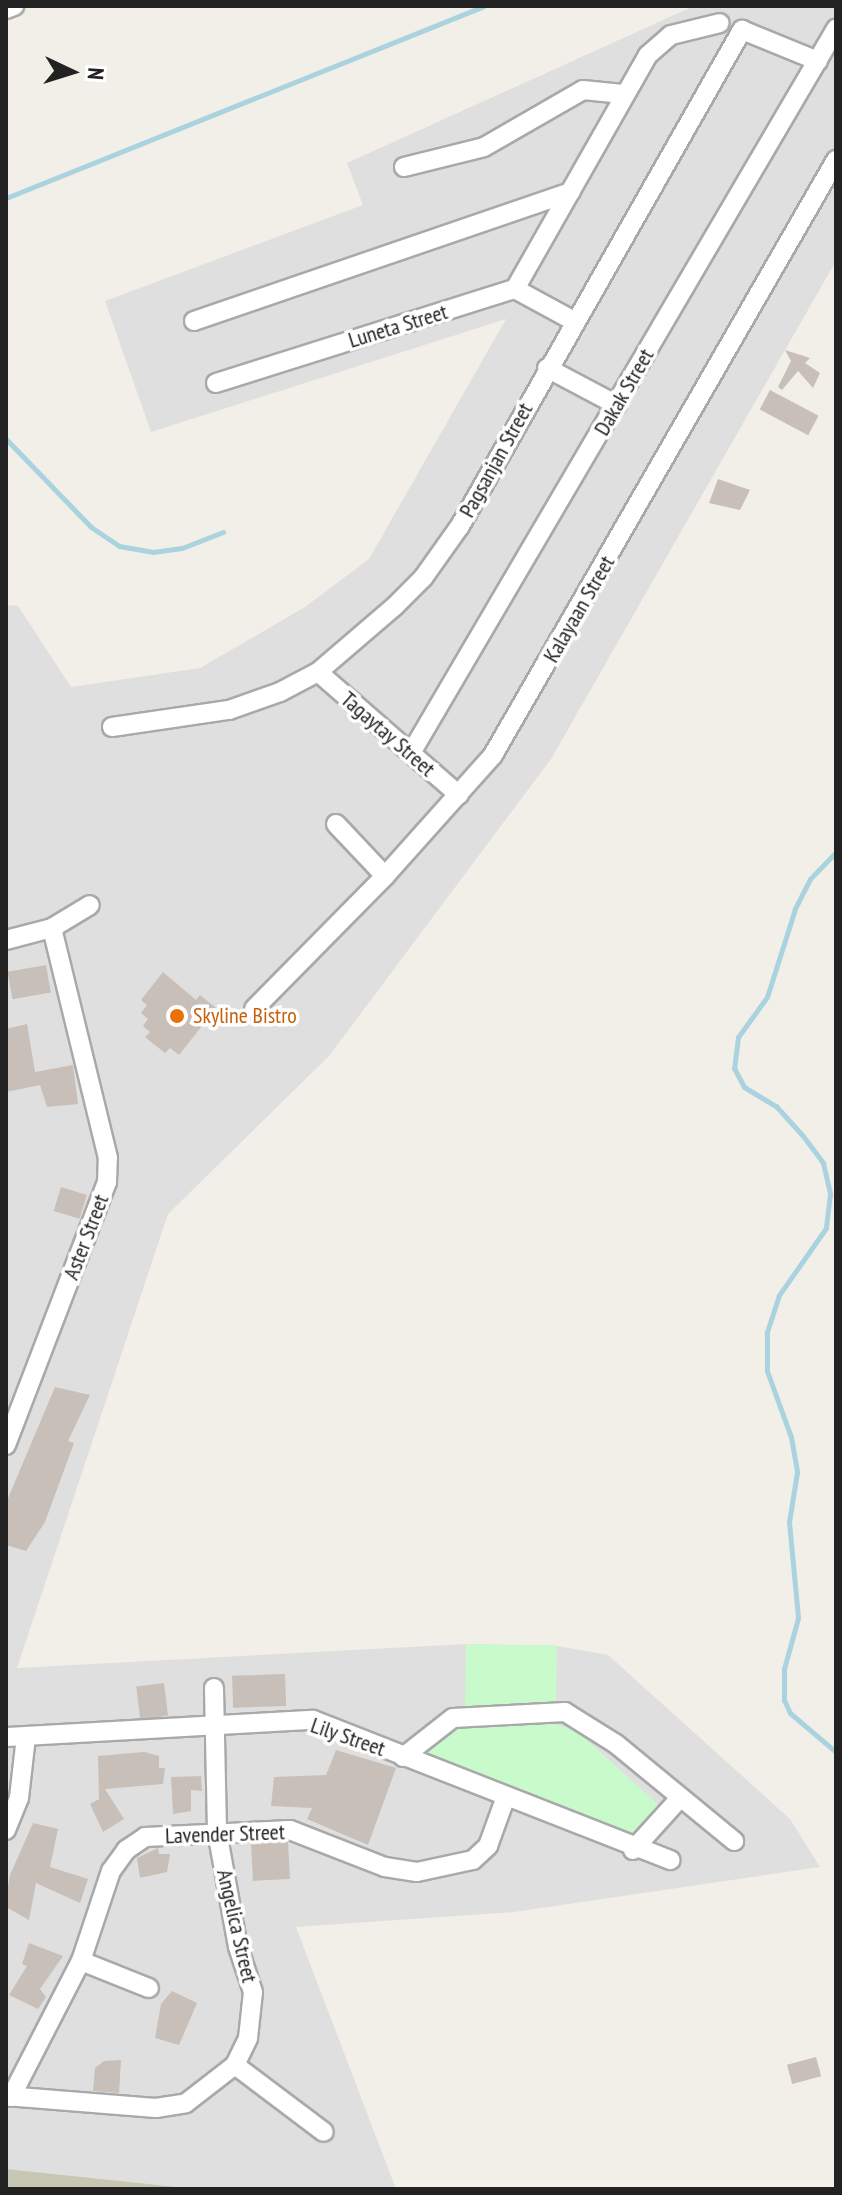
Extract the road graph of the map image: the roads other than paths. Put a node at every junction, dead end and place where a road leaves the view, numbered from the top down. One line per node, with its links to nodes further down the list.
1 (14, 6): 2 (street)
2 (6, 9)
3 (720, 23): 6 (street)
4 (836, 29): 5 (street, Dakak Street)
5 (818, 61): 12 (street, Pagsanjan Street); 15 (street, Dakak Street)
6 (623, 94): 8 (street); 9 (street)
7 (836, 160): 19 (street, Kalayaan Street)
8 (404, 167)
9 (571, 192): 10 (street); 11 (street)
10 (515, 289): 12 (street); 14 (street, Luneta Street)
11 (194, 321)
12 (574, 321): 13 (street, Pagsanjan Street)
13 (547, 368): 15 (street); 16 (street, Pagsanjan Street)
14 (216, 383)
15 (617, 405): 18 (street, Dakak Street)
16 (318, 672): 17 (street, Pagsanjan Street); 18 (street, Tagaytay Street)
17 (112, 727)
18 (411, 753): 19 (street, Tagaytay Street)
19 (459, 795): 21 (street, Kalayaan Street)
20 (336, 824): 21 (street)
21 (385, 876): 25 (street, Kalayaan Street)
22 (90, 905): 23 (street)
23 (52, 928): 24 (street); 26 (street, Aster Street)
24 (6, 940)
25 (254, 1009)
26 (6, 1445)
27 (214, 1688): 28 (street, Angelica Street)
28 (215, 1725): 30 (street, Lily Street); 31 (street, Lily Street); 35 (street, Angelica Street)
29 (6, 1737): 30 (street, Lily Street)
30 (26, 1737): 34 (street)
31 (403, 1757): 32 (street); 33 (street, Lily Street)
32 (680, 1798): 36 (street); 37 (street)
33 (505, 1799): 35 (street, Lavender Street); 37 (street, Lily Street)
34 (6, 1830)
35 (217, 1832): 39 (street, Lavender Street); 41 (street, Angelica Street)
36 (734, 1841)
37 (633, 1850): 38 (street, Lily Street)
38 (671, 1860)
39 (81, 1961): 40 (street); 42 (street, Lavender Street)
40 (149, 1988)
41 (235, 2065): 42 (street); 43 (street)
42 (9, 2096)
43 (324, 2132)

